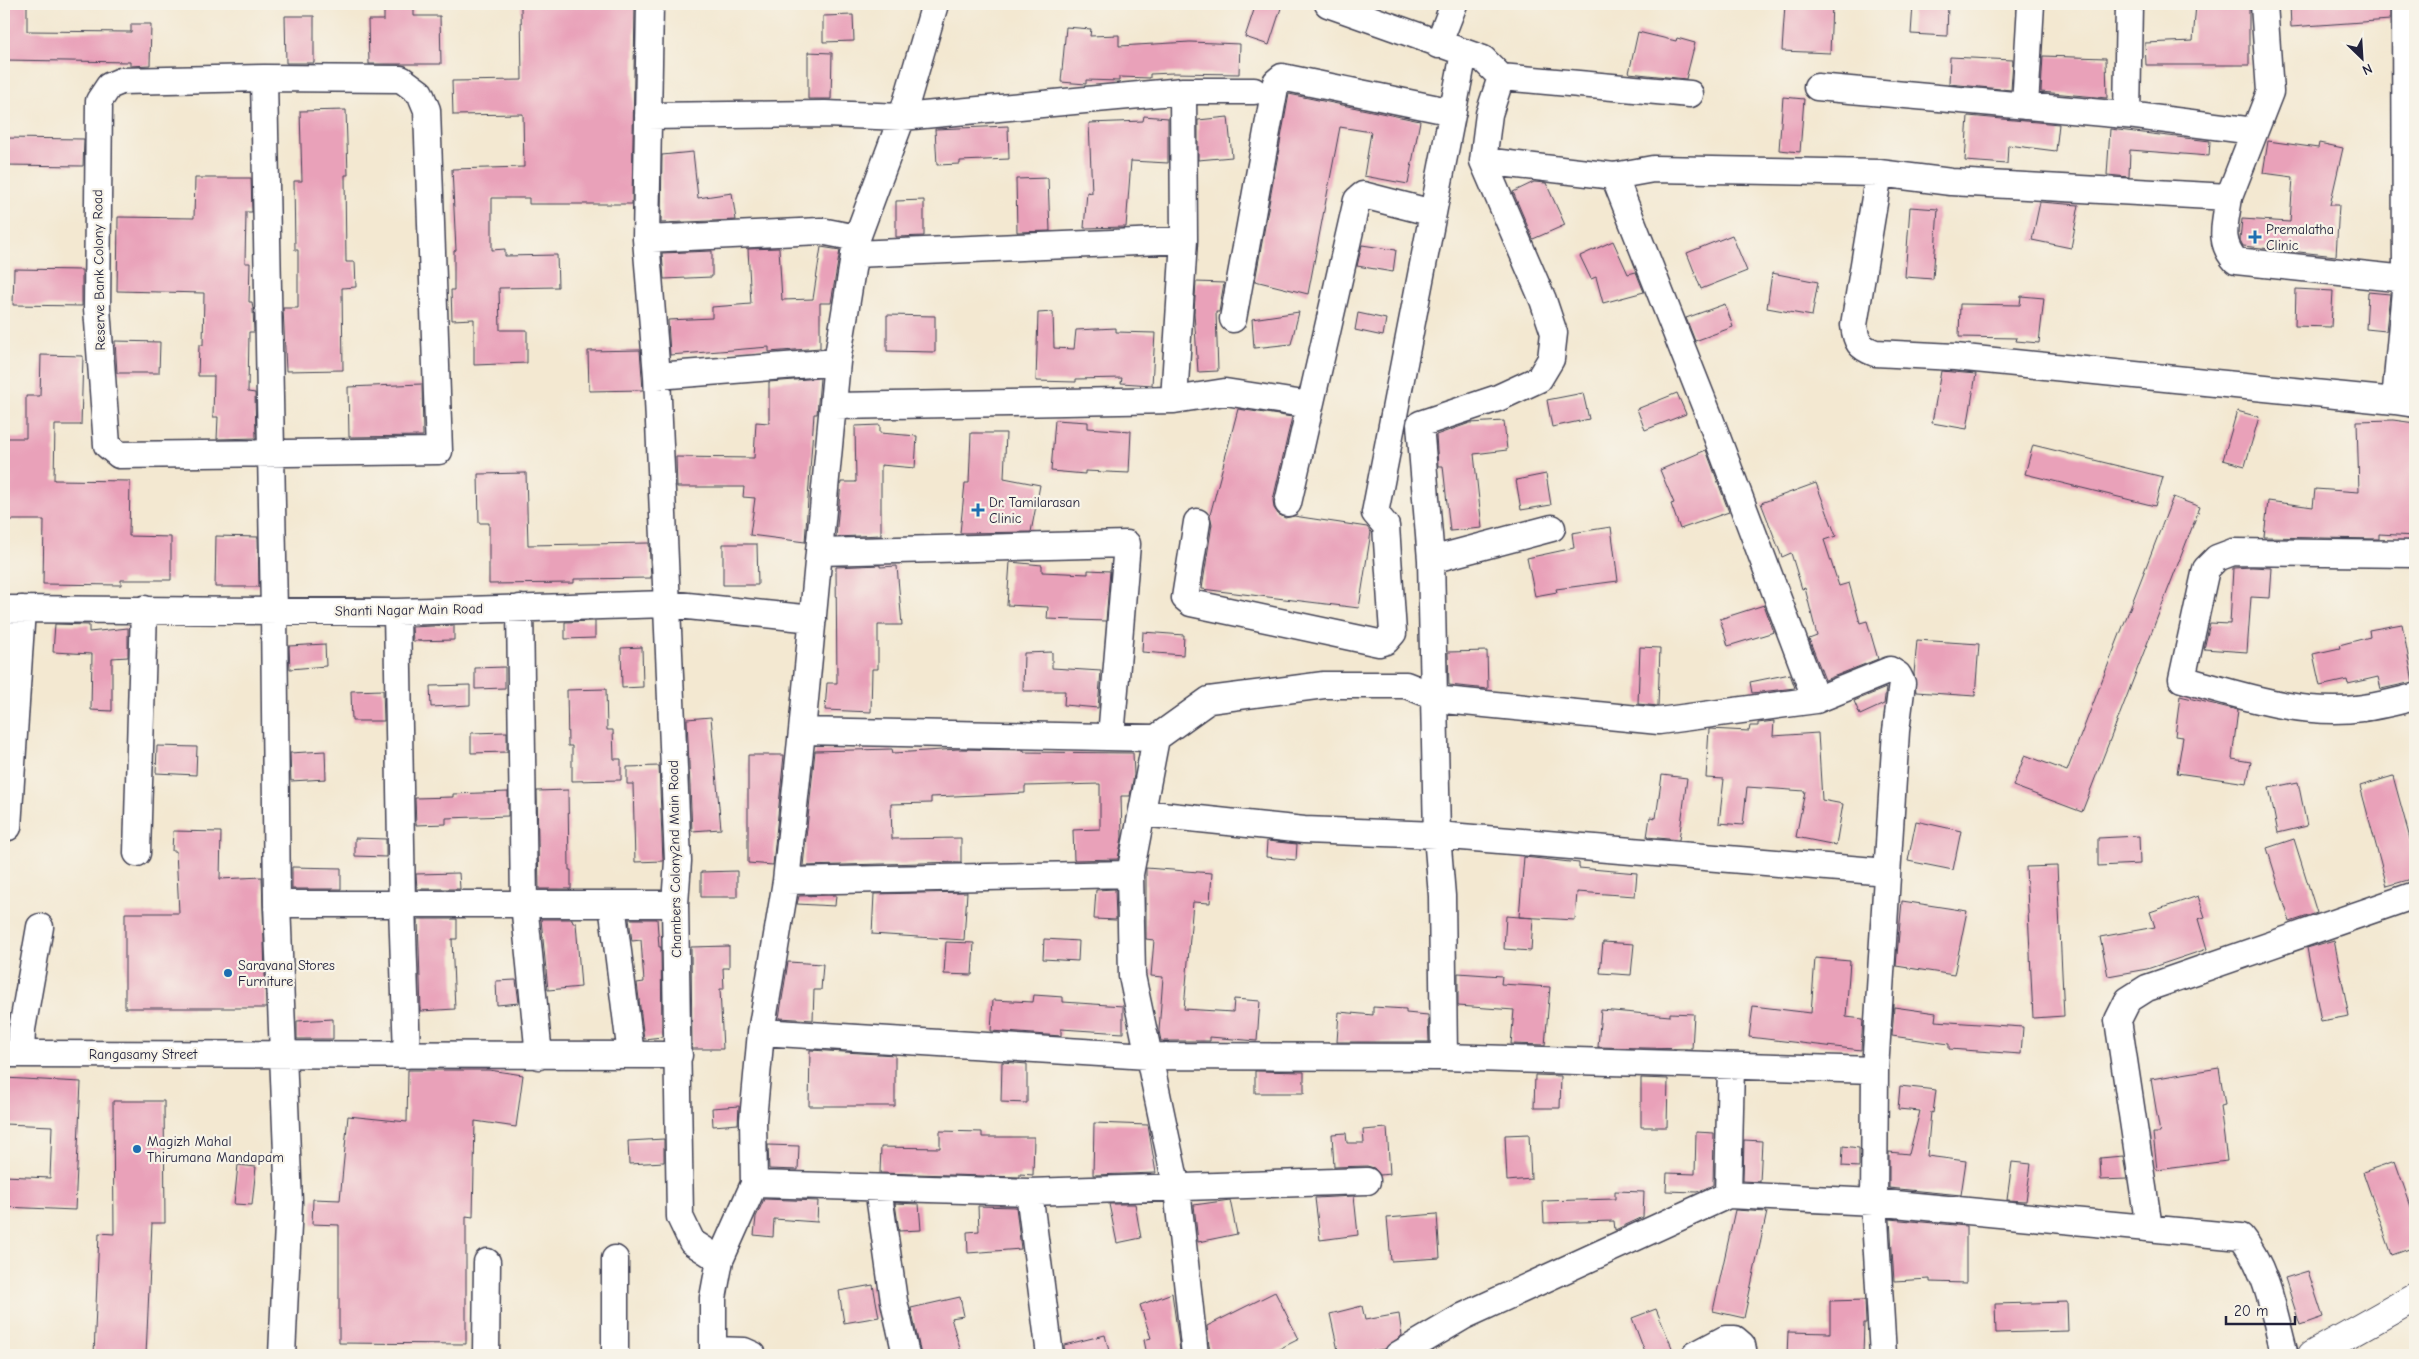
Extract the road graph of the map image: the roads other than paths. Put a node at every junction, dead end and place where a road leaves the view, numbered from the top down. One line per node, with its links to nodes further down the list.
1 (650, 4): 21 (street, Chambers Colony2nd Main Road)
2 (935, 4): 22 (street)
3 (1328, 4): 9 (street)
4 (1454, 4): 9 (street)
5 (2031, 4): 17 (street)
6 (2129, 4): 20 (street)
7 (2264, 4): 23 (street)
8 (2405, 4): 18 (street)
9 (1438, 45): 10 (street)
10 (1464, 53): 11 (street); 19 (street)
11 (1500, 77): 16 (street); 24 (street)
12 (264, 78): 40 (street); 40 (street, Reserve Bank Colony Road); 40 (street, Reserve Bank Colony Road)
13 (1817, 87): 17 (street)
14 (1183, 91): 15 (street); 22 (street); 30 (street)
15 (1254, 91)
16 (1690, 94)
17 (2025, 106): 20 (street)
18 (2411, 107): 32 (street)
19 (1453, 112): 28 (street); 33 (street)
20 (2127, 115): 23 (street)
21 (648, 116): 22 (street); 29 (street, Chambers Colony2nd Main Road)
22 (902, 117): 31 (street)
23 (2254, 131): 27 (street)
24 (1483, 161): 26 (street); 46 (street)
25 (1879, 172): 26 (street); 27 (street); 37 (street)
26 (1614, 176): 56 (street)
27 (2229, 197): 32 (street)
28 (1434, 213): 38 (street); 42 (street)
29 (646, 239): 31 (street); 35 (street, Chambers Colony2nd Main Road)
30 (1184, 240): 31 (street); 36 (street)
31 (855, 246): 34 (street)
32 (2406, 279): 37 (street)
33 (1233, 320)
34 (837, 362): 35 (street); 39 (street)
35 (657, 376): 47 (street, Chambers Colony2nd Main Road)
36 (1174, 400): 38 (street); 39 (street)
37 (2405, 402)
38 (1310, 405): 41 (street)
39 (834, 406): 44 (street)
40 (271, 453): 51 (street)
41 (1288, 503)
42 (1197, 522)
43 (1552, 528): 46 (street)
44 (819, 552): 53 (street); 58 (street)
45 (2415, 554): 55 (street)
46 (1431, 560): 54 (street)
47 (668, 604): 48 (street, Shanti Nagar Main Road); 53 (street, Shanti Nagar Main Road); 72 (street, Chambers Colony2nd Main Road)
48 (520, 608): 52 (street, Shanti Nagar Main Road); 68 (street)
49 (13, 609): 50 (street, Shanti Nagar Main Road); 61 (street)
50 (144, 609): 51 (street, Shanti Nagar Main Road); 63 (street)
51 (274, 611): 52 (street, Shanti Nagar Main Road); 69 (street)
52 (397, 612): 70 (street)
53 (813, 619): 57 (street)
54 (1433, 696): 56 (street); 59 (street); 62 (street)
55 (2415, 697)
56 (1816, 700): 64 (street)
57 (802, 731): 58 (street); 66 (street)
58 (1111, 737): 59 (street)
59 (1156, 738): 60 (street)
60 (1142, 813): 62 (street); 65 (street)
61 (8, 827)
62 (1437, 836): 64 (street); 82 (street)
63 (137, 853)
64 (1887, 872): 84 (street)
65 (1130, 874): 66 (street); 81 (street)
66 (786, 881): 74 (street)
67 (2415, 895): 92 (street)
68 (524, 903): 70 (street); 71 (street); 80 (street)
69 (277, 904): 70 (street); 76 (street)
70 (402, 904): 77 (street)
71 (612, 904): 72 (street); 78 (street)
72 (675, 904): 79 (street, Chambers Colony2nd Main Road)
73 (40, 927): 75 (street)
74 (761, 1032): 81 (street); 86 (street)
75 (12, 1054): 76 (street, Rangasamy Street)
76 (282, 1054): 77 (street, Rangasamy Street); 98 (street)
77 (408, 1055): 80 (street, Rangasamy Street)
78 (631, 1055): 79 (street, Rangasamy Street); 80 (street, Rangasamy Street)
79 (678, 1055): 94 (street, Chambers Colony2nd Main Road)
80 (539, 1056)
81 (1148, 1056): 82 (street); 88 (street)
82 (1444, 1057): 83 (street)
83 (1731, 1066): 84 (street); 90 (street)
84 (1875, 1070): 91 (street)
85 (1367, 1181): 88 (street)
86 (754, 1184): 87 (street); 94 (street)
87 (878, 1188): 89 (street); 102 (street)
88 (1177, 1189): 89 (street); 104 (street)
89 (1029, 1192): 103 (street)
90 (1728, 1195): 91 (street); 105 (street)
91 (1874, 1202): 92 (street); 108 (street)
92 (2149, 1228): 109 (street)
93 (615, 1259): 100 (street)
94 (720, 1260): 97 (street)
95 (487, 1262): 99 (street)
96 (2415, 1297): 110 (main road)
97 (713, 1352): 101 (street)
98 (282, 1355)
99 (486, 1355)
100 (615, 1355)
101 (753, 1355)
102 (906, 1355)
103 (1050, 1355)
104 (1195, 1355)
105 (1398, 1355)
106 (1695, 1355): 107 (street)
107 (1744, 1355)
108 (1883, 1355)
109 (2285, 1355)
110 (2312, 1355)

